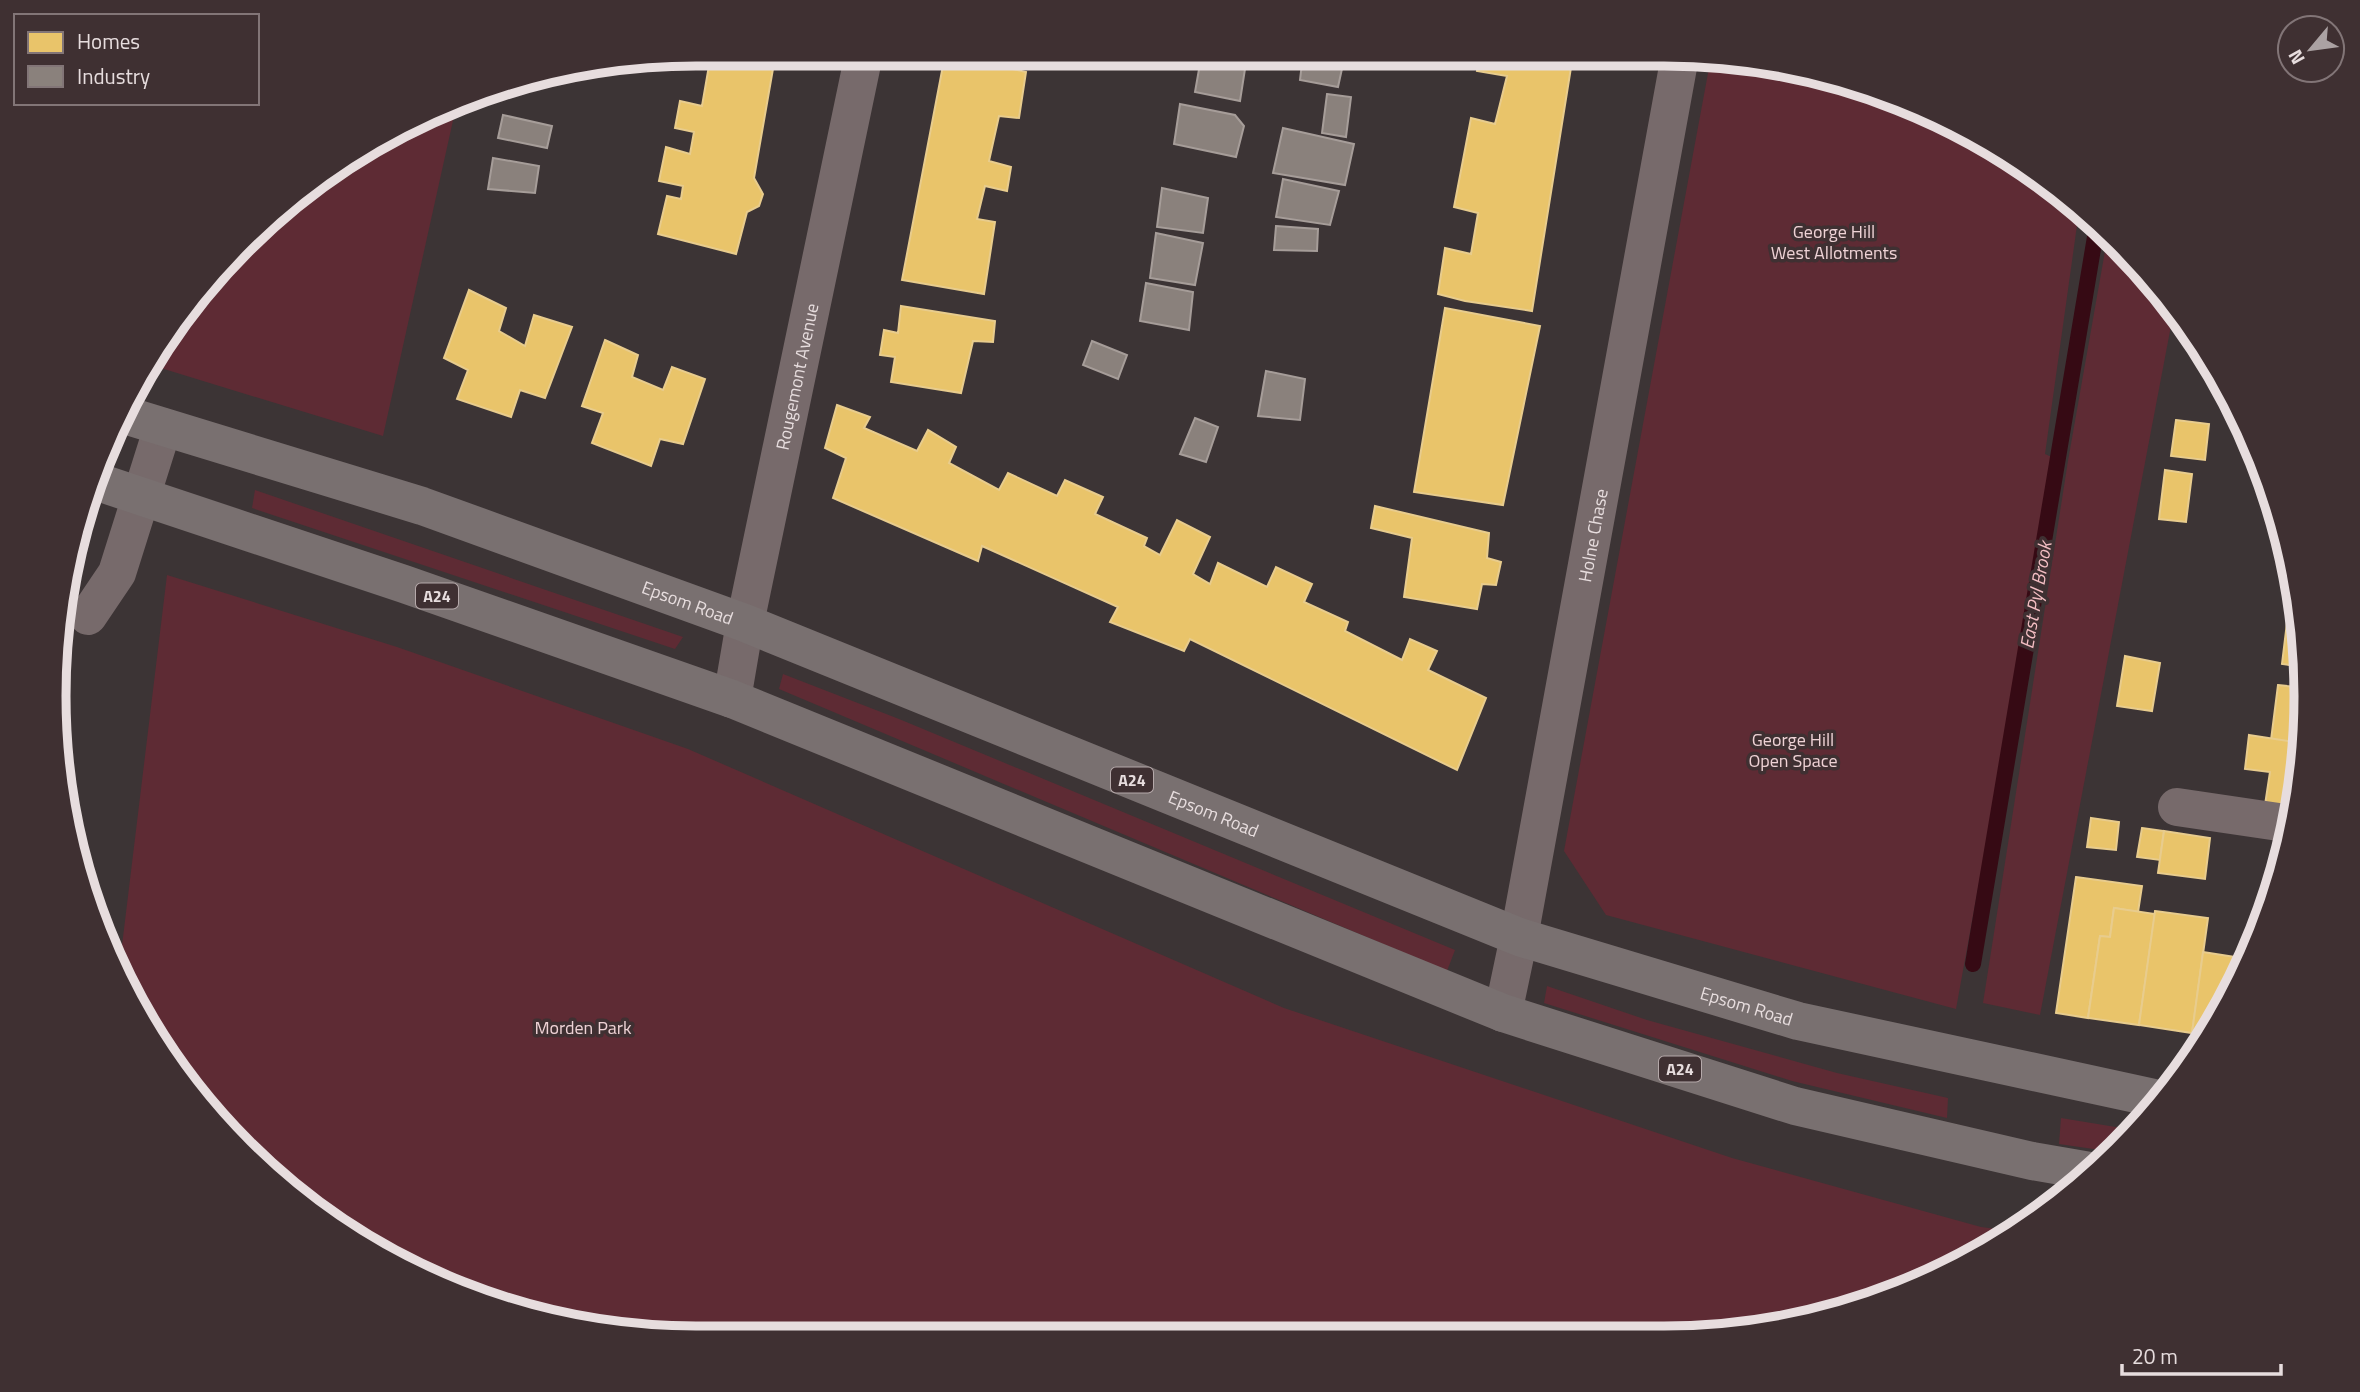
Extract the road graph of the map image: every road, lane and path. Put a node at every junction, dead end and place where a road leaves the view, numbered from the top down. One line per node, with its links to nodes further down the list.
1 (861, 66): 7 (street, Rougemont Avenue)
2 (1679, 67): 11 (street, Holne Chase)
3 (145, 422): 5 (street); 7 (highway, Epsom Road / A24)
4 (104, 484): 5 (highway, A24)
5 (141, 496): 6 (street); 8 (highway, A24)
6 (88, 617)
7 (745, 623): 8 (street, Rougemont Avenue); 11 (highway, Epsom Road / A24)
8 (732, 699): 12 (highway, A24)
9 (2177, 807): 10 (street)
10 (2280, 822)
11 (1519, 937): 12 (street, Holne Chase); 13 (highway, Epsom Road / A24)
12 (1503, 1013): 14 (highway, A24)
13 (2149, 1097)
14 (2079, 1169)

